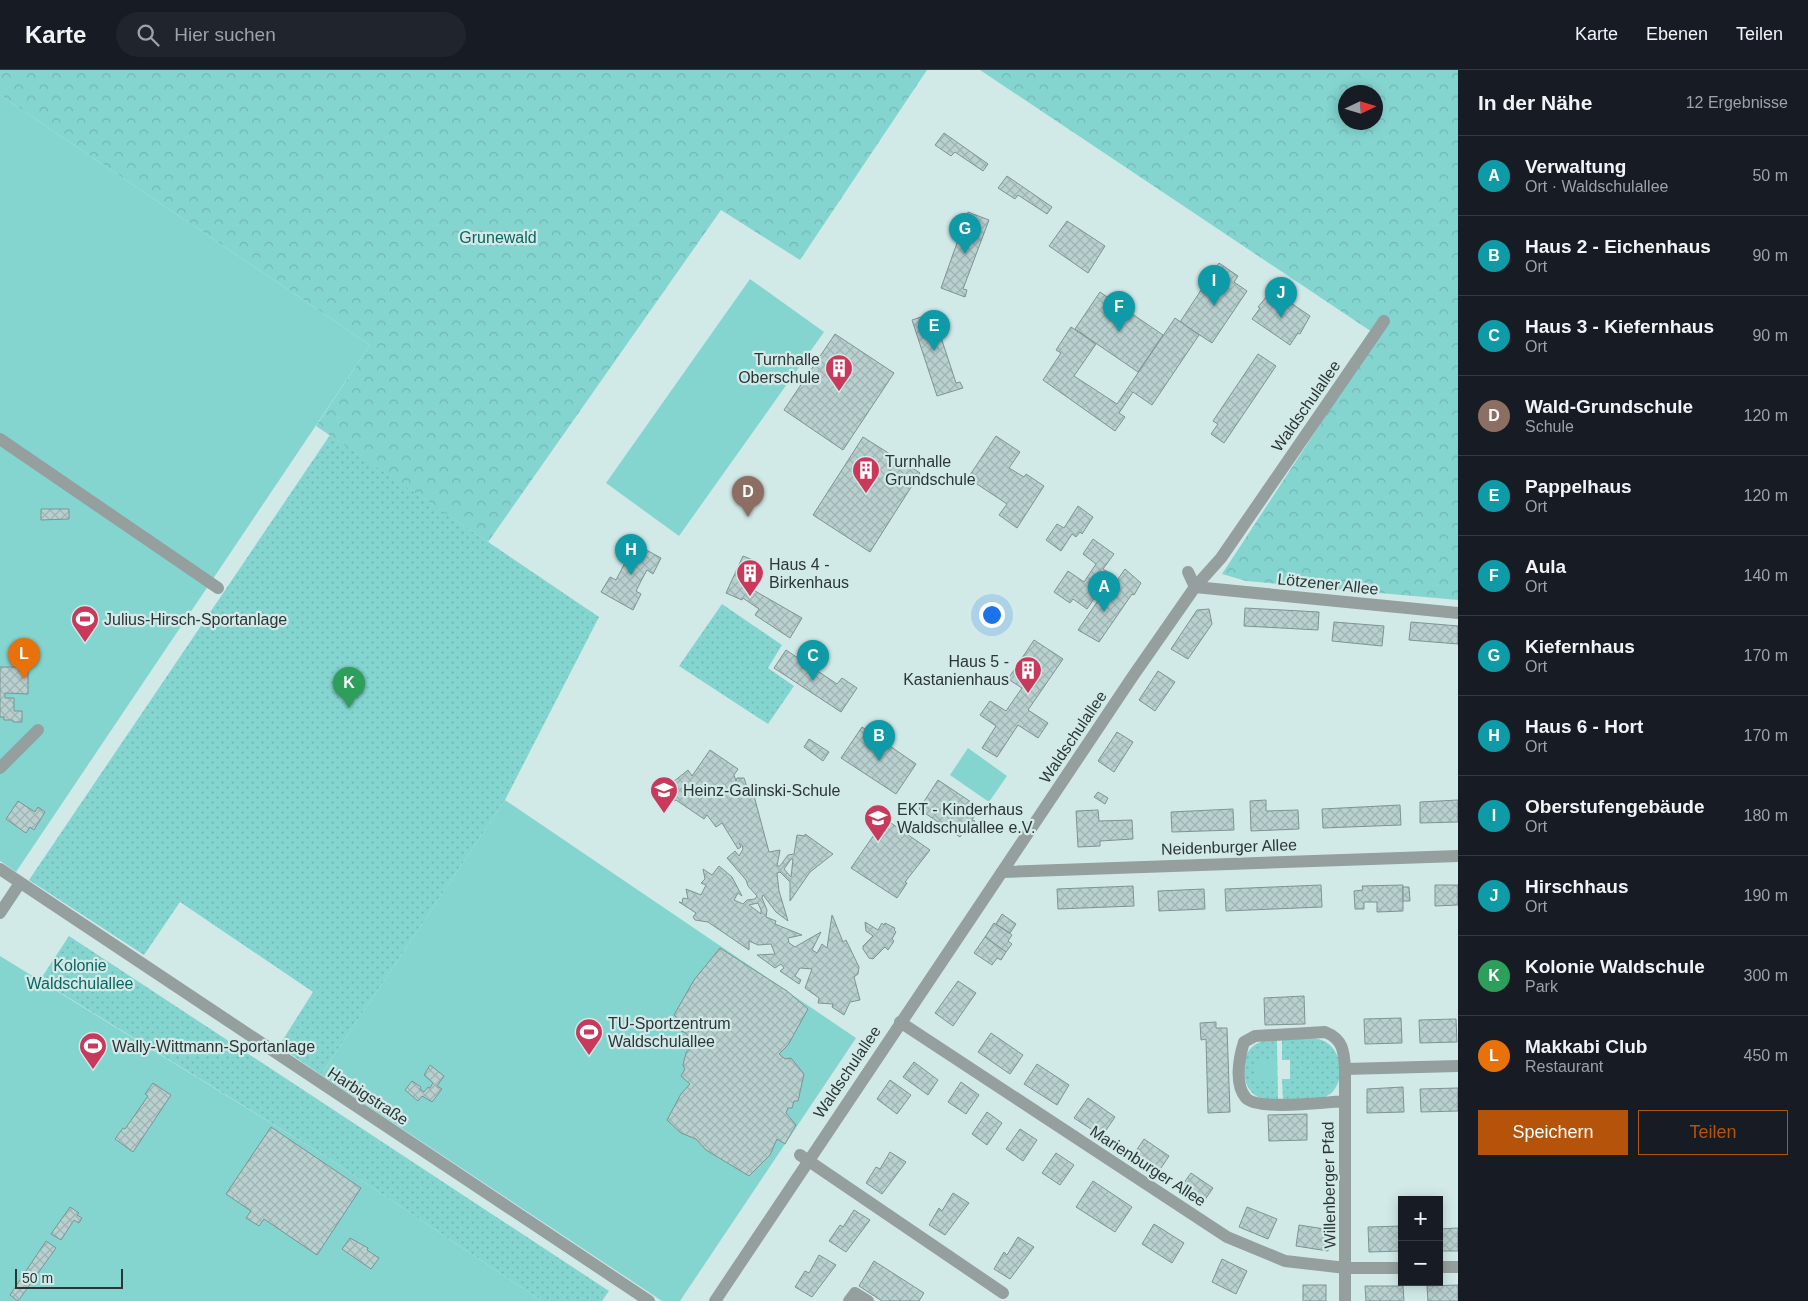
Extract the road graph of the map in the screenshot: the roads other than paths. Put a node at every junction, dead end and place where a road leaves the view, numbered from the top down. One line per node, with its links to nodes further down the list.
1 (1384, 322): 4 (street, Waldschulallee)
2 (0, 438): 5 (street)
3 (1188, 572): 4 (street)
4 (1195, 587): 6 (street, Lötzener Allee); 11 (street, Waldschulallee)
5 (218, 588)
6 (1458, 613)
7 (38, 730): 8 (street)
8 (0, 768)
9 (1458, 856): 11 (street, Neidenburger Allee)
10 (0, 870): 12 (street, Harbigstraße)
11 (1002, 872): 14 (street, Waldschulallee)
12 (20, 883): 13 (street); 24 (street, Harbigstraße)
13 (0, 913)
14 (900, 1022): 18 (street, Waldschulallee); 21 (street, Marienburger Allee)
15 (1458, 1066): 16 (street)
16 (1345, 1069): 17 (street, Willenberger Pfad); 17 (street, Willenberger Pfad)
17 (1345, 1101): 21 (street, Willenberger Pfad)
18 (804, 1157): 23 (street); 25 (street, Waldschulallee)
19 (1443, 1267): 20 (street)
20 (1458, 1267)
21 (1346, 1268): 22 (street, Marienburger Allee); 28 (street, Willenberger Pfad)
22 (1398, 1268)
23 (1003, 1293)
24 (649, 1301)
25 (715, 1301)
26 (849, 1301): 27 (street)
27 (868, 1301)
28 (1345, 1301)

